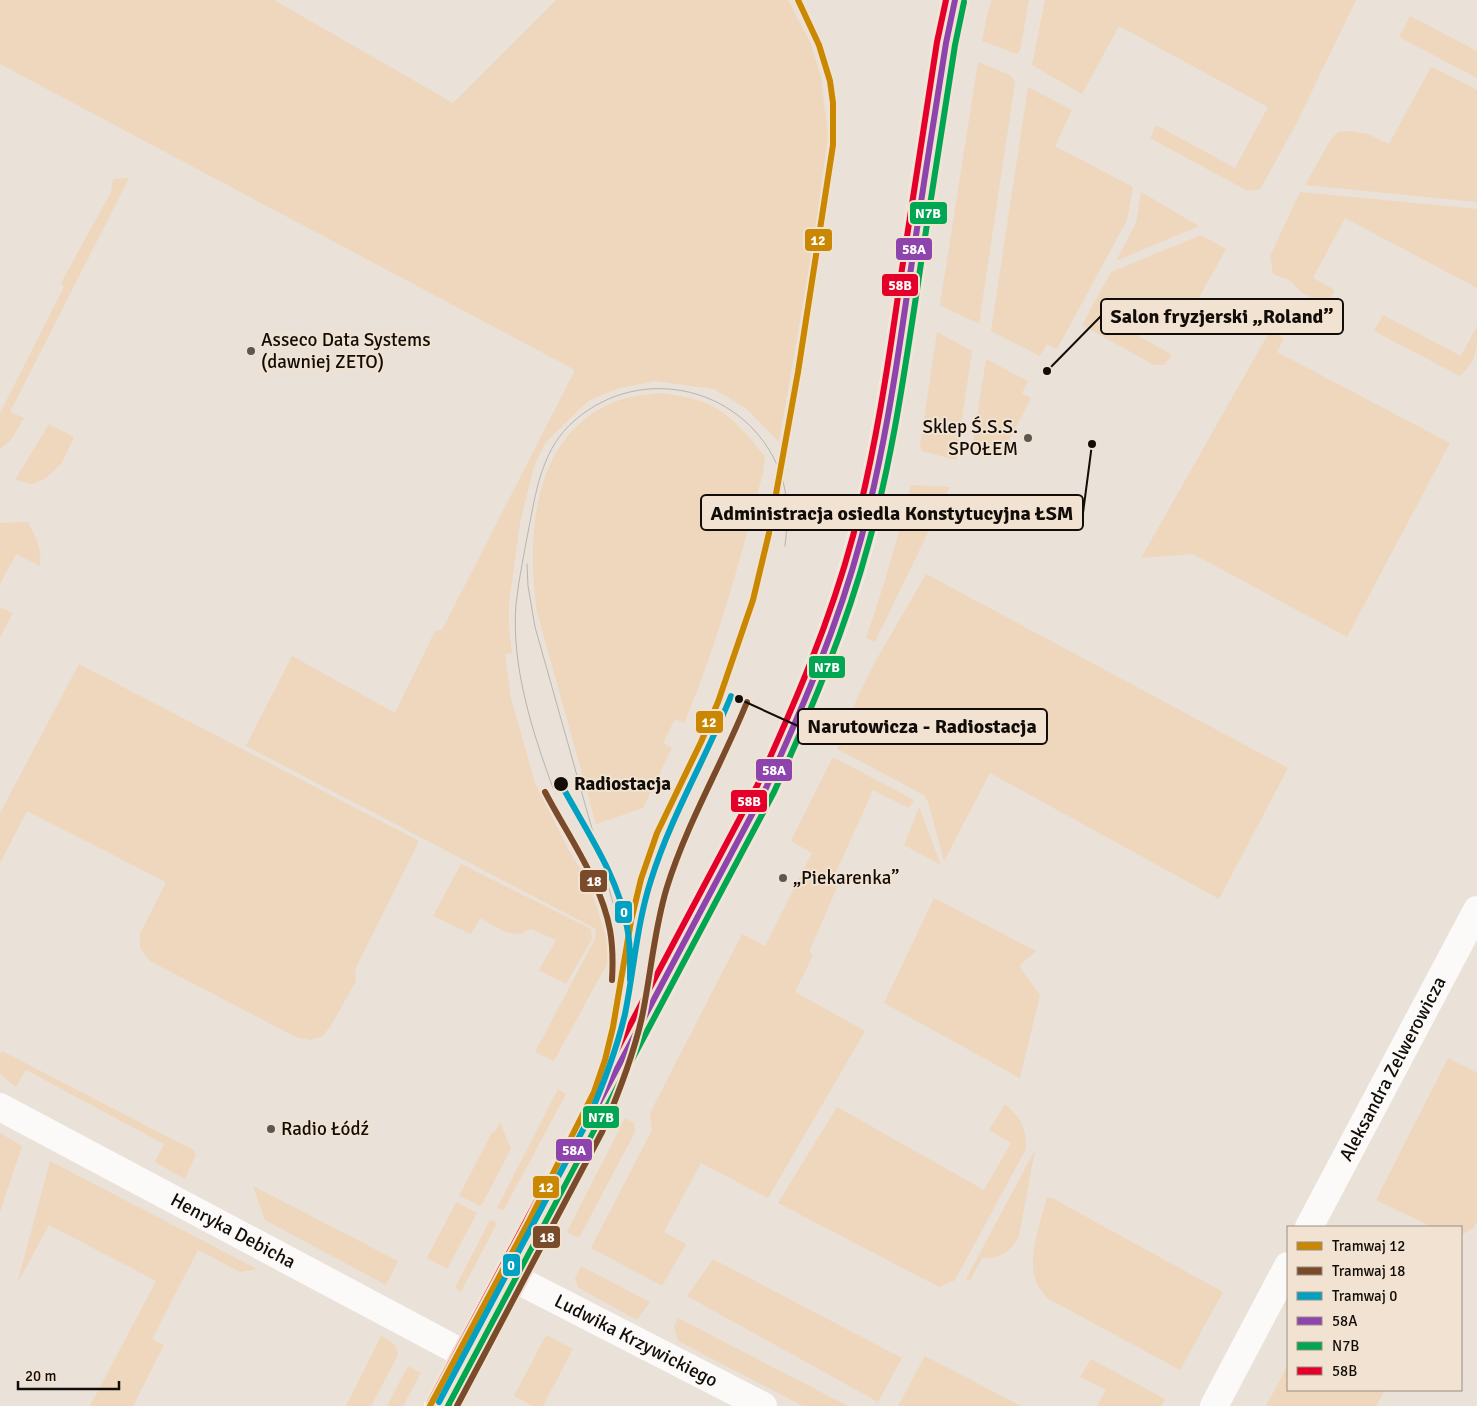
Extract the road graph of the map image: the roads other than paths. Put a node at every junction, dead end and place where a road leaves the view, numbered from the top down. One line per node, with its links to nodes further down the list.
1 (955, 0): 6 (street)
2 (1477, 910): 4 (street, Aleksandra Zelwerowicza)
3 (0, 1107): 7 (street, Henryka Debicha)
4 (1310, 1226)
5 (1287, 1268): 10 (street)
6 (508, 1275): 7 (street); 9 (street, Ludwika Krzywickiego)
7 (466, 1355): 8 (street)
8 (438, 1406)
9 (763, 1406)
10 (1214, 1406)

